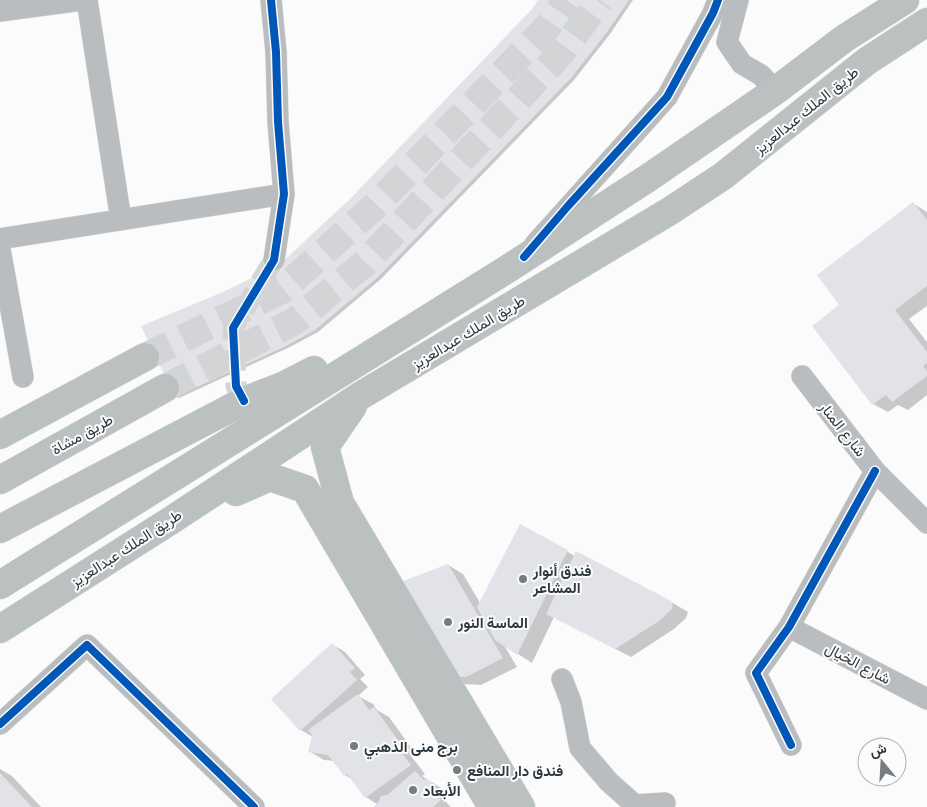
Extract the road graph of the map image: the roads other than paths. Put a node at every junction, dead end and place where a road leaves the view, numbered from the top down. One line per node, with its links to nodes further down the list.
1 (82, 0): 7 (street)
2 (87, 0): 16 (street)
3 (270, 0): 14 (street)
4 (718, 0): 20 (street)
5 (738, 0): 9 (street)
6 (905, 0): 9 (main road)
7 (0, 11)
8 (927, 22): 10 (main road, طريق الملك عبدالعزيز)
9 (775, 91): 10 (main road); 11 (main road)
10 (793, 121): 12 (main road, طريق الملك عبدالعزيز)
11 (698, 145): 12 (main road); 13 (main road)
12 (723, 176): 15 (main road, طريق الملك عبدالعزيز)
13 (648, 178): 15 (main road); 20 (main road)
14 (284, 194): 16 (street); 19 (street)
15 (670, 211): 25 (main road, طريق الملك عبدالعزيز)
16 (121, 220): 17 (street)
17 (0, 239)
18 (0, 249): 23 (street)
19 (274, 260)
20 (515, 263): 31 (main road); 32 (main road)
21 (145, 357): 26 (main road)
22 (802, 376): 27 (street, شارع المنار)
23 (23, 377)
24 (165, 388): 28 (main road, طريق مشاة)
25 (360, 396): 29 (main road, طريق الملك عبدالعزيز); 42 (main road)
26 (0, 435)
27 (875, 472): 30 (street, شارع المنار); 33 (street)
28 (0, 480)
29 (170, 521): 34 (main road, طريق الملك عبدالعزيز); 41 (main road)
30 (927, 523)
31 (0, 529)
32 (0, 585)
33 (788, 627): 36 (street, شارع الخيال); 38 (street)
34 (0, 629)
35 (562, 679): 39 (street)
36 (927, 699)
37 (0, 724): 40 (street)
38 (791, 745)
39 (665, 803)
40 (254, 807)
41 (492, 807)
42 (521, 807)

